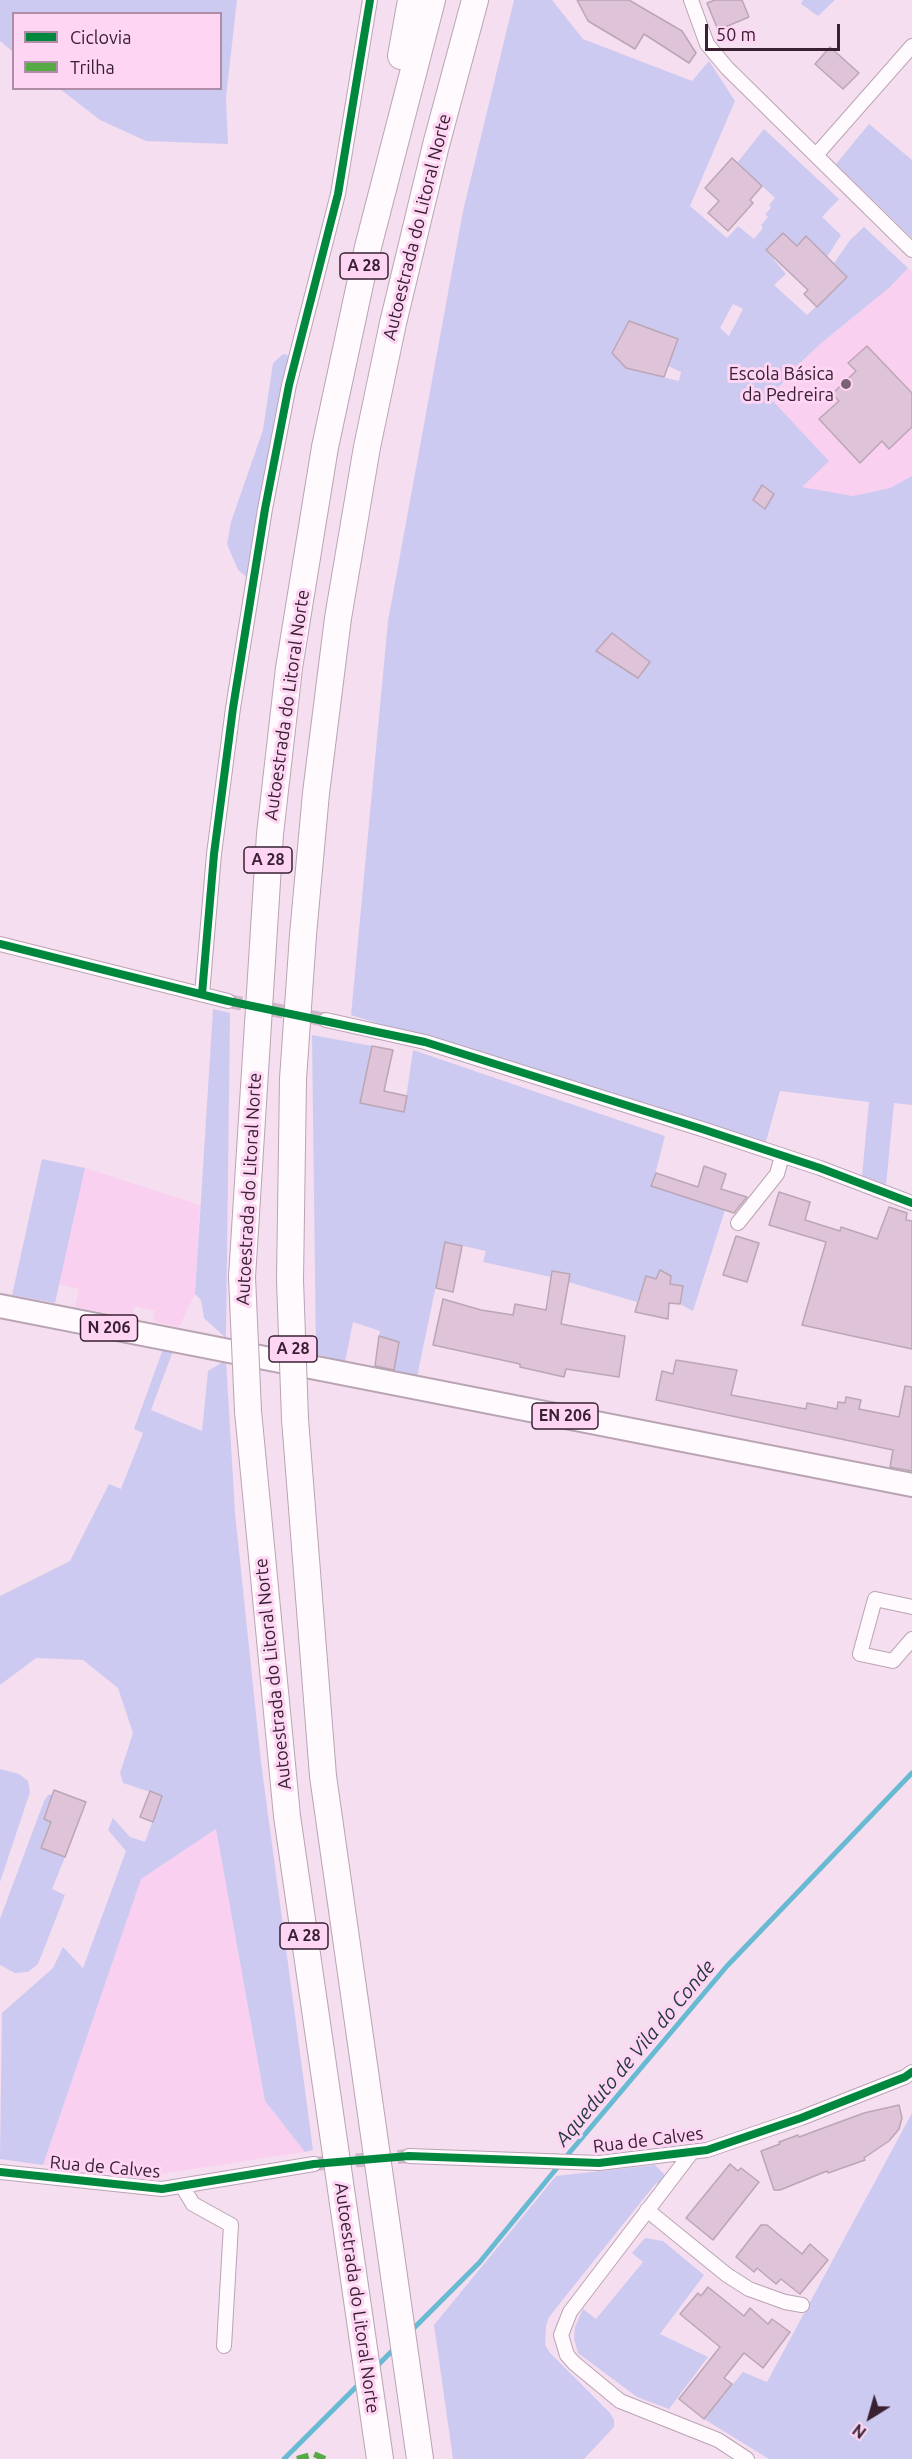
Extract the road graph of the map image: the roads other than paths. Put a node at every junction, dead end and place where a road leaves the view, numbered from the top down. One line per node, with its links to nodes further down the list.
1 (370, 0): 11 (street)
2 (411, 0): 7 (highway)
3 (432, 0): 7 (highway, Autoestrada do Litoral Norte / A 28)
4 (475, 0): 32 (highway, Autoestrada do Litoral Norte / A 28, bridge)
5 (691, 0): 8 (street)
6 (912, 46): 8 (street)
7 (408, 87): 31 (highway, Autoestrada do Litoral Norte / A 28, bridge)
8 (817, 154): 9 (street)
9 (912, 250)
10 (0, 944): 11 (street)
11 (202, 994): 12 (street)
12 (228, 1001)
13 (326, 1020): 14 (street)
14 (782, 1156): 15 (street); 16 (street)
15 (912, 1203)
16 (738, 1223)
17 (0, 1306): 18 (main road, N 206)
18 (218, 1349): 19 (main road, EN 206)
19 (912, 1485)
20 (912, 1607): 21 (street)
21 (912, 1639)
22 (912, 2072): 23 (street, Rua de Calves)
23 (692, 2152): 24 (street, Rua de Calves); 28 (street)
24 (408, 2156)
25 (315, 2164): 27 (street, Rua de Calves)
26 (0, 2172): 27 (street, Rua de Calves)
27 (182, 2186): 30 (street)
28 (648, 2210): 29 (street); 33 (street)
29 (802, 2306)
30 (224, 2346)
31 (380, 2459)
32 (420, 2459)
33 (747, 2459)

